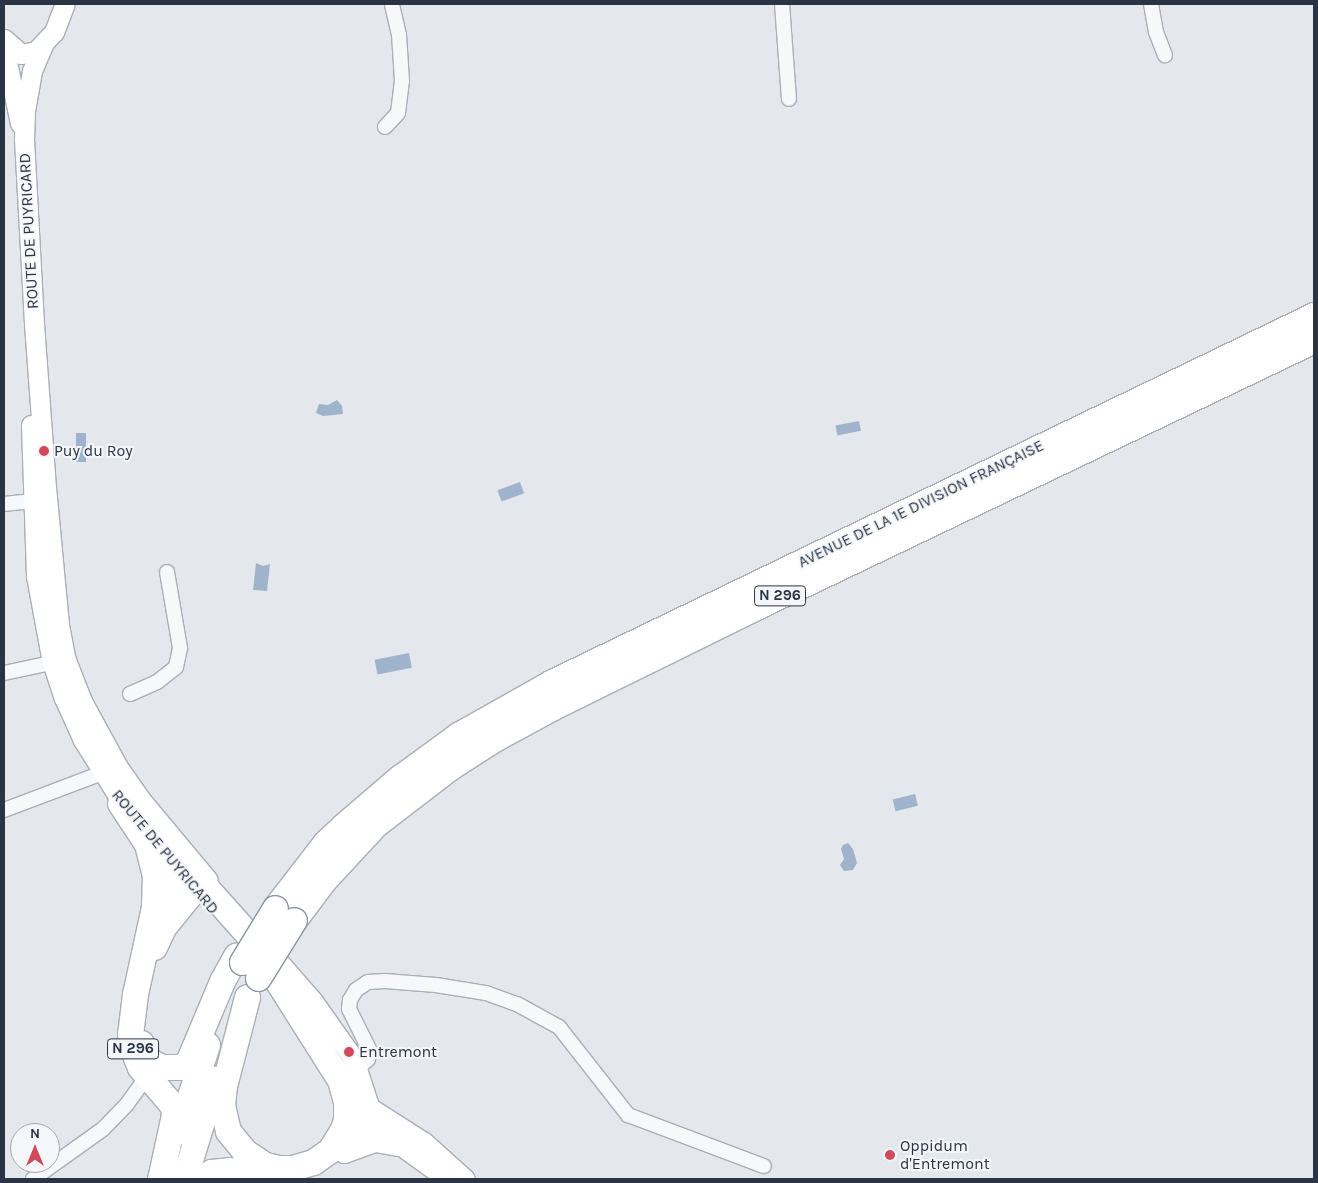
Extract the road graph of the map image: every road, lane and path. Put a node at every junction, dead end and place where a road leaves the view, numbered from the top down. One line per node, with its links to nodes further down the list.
1 (65, 4): 5 (main road, ROUTE DE PUYRICARD)
2 (392, 4): 9 (street)
3 (782, 4): 8 (street)
4 (1151, 4): 7 (street)
5 (43, 45): 6 (main road, ROUTE DE PUYRICARD); 10 (main road, ROUTE DE PUYRICARD)
6 (4, 46): 10 (main road, ROUTE DE PUYRICARD)
7 (1165, 55)
8 (788, 98)
9 (385, 127)
10 (24, 138): 13 (main road, ROUTE DE PUYRICARD)
11 (1314, 315): 25 (highway, AVENUE DE LA 1E DIVISION FRANÇAISE / N 296)
12 (1314, 340): 25 (highway, AVENUE DE LA 1E DIVISION FRANÇAISE / N 296)
13 (40, 496): 14 (street); 15 (main road, ROUTE DE PUYRICARD)
14 (4, 504)
15 (43, 546): 17 (main road, ROUTE DE PUYRICARD); 17 (main road, ROUTE DE PUYRICARD)
16 (167, 572): 19 (street)
17 (59, 661): 18 (street); 20 (main road, ROUTE DE PUYRICARD); 20 (main road, ROUTE DE PUYRICARD)
18 (4, 673)
19 (130, 694)
20 (110, 770): 21 (main road, ROUTE DE PUYRICARD); 22 (street); 23 (main road); 26 (main road, ROUTE DE PUYRICARD)
21 (120, 804): 23 (main road, ROUTE DE PUYRICARD); 24 (highway)
22 (4, 810)
23 (190, 879): 24 (highway, N 296); 26 (highway); 27 (highway)
24 (154, 907): 27 (highway, N 296)
25 (279, 910): 26 (highway, N 296, bridge)
26 (264, 979): 27 (highway); 28 (main road, ROUTE DE PUYRICARD); 29 (highway); 29 (highway); 34 (highway, N 296); 35 (highway, N 296)
27 (146, 1065): 33 (street); 34 (highway, N 296)
28 (357, 1069): 29 (main road, ROUTE DE PUYRICARD); 32 (street)
29 (359, 1112): 30 (main road); 31 (main road); 40 (main road)
30 (404, 1148): 31 (main road); 39 (main road)
31 (344, 1153): 38 (highway)
32 (764, 1166)
33 (33, 1179)
34 (161, 1179)
35 (184, 1179)
36 (200, 1179): 37 (highway)
37 (281, 1179)
38 (293, 1179)
39 (447, 1179)
40 (465, 1179)

